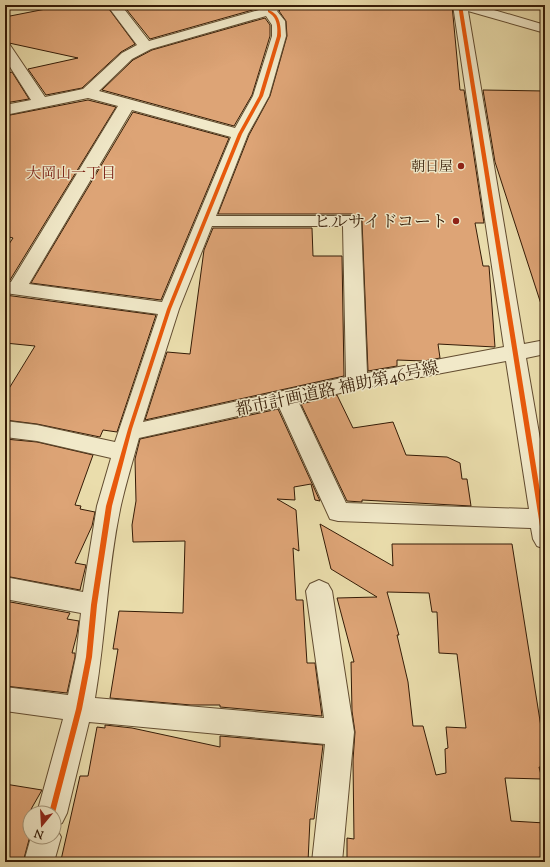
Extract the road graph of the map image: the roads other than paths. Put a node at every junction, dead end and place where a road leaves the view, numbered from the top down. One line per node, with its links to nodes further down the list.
1 (114, 5): 5 (street)
2 (461, 5): 4 (street); 16 (street)
3 (269, 7): 5 (street); 11 (street)
4 (545, 29)
5 (146, 46): 7 (street)
6 (5, 48): 8 (street)
7 (88, 93): 8 (street); 9 (street)
8 (41, 103): 10 (street)
9 (127, 105): 11 (street); 13 (street)
10 (5, 110)
11 (240, 134): 12 (street)
12 (205, 221): 14 (street); 17 (street)
13 (8, 288): 14 (street)
14 (169, 309): 20 (street)
15 (545, 347): 16 (street, 都市計画道路 補助第46号線)
16 (514, 354): 17 (street, 都市計画道路 補助第46号線); 22 (street)
17 (357, 382): 18 (street, 都市計画道路 補助第46号線)
18 (286, 398): 20 (street, 都市計画道路 補助第46号線); 22 (street)
19 (5, 429): 21 (street)
20 (130, 429): 21 (street)
21 (123, 452): 25 (street)
22 (543, 529)
23 (5, 588): 25 (street)
24 (319, 591): 28 (street)
25 (94, 605): 27 (street)
26 (5, 699): 27 (street)
27 (79, 709): 28 (street); 29 (street)
28 (340, 732): 32 (street)
29 (54, 805)
30 (44, 845): 31 (street)
31 (39, 862)
32 (327, 862)

